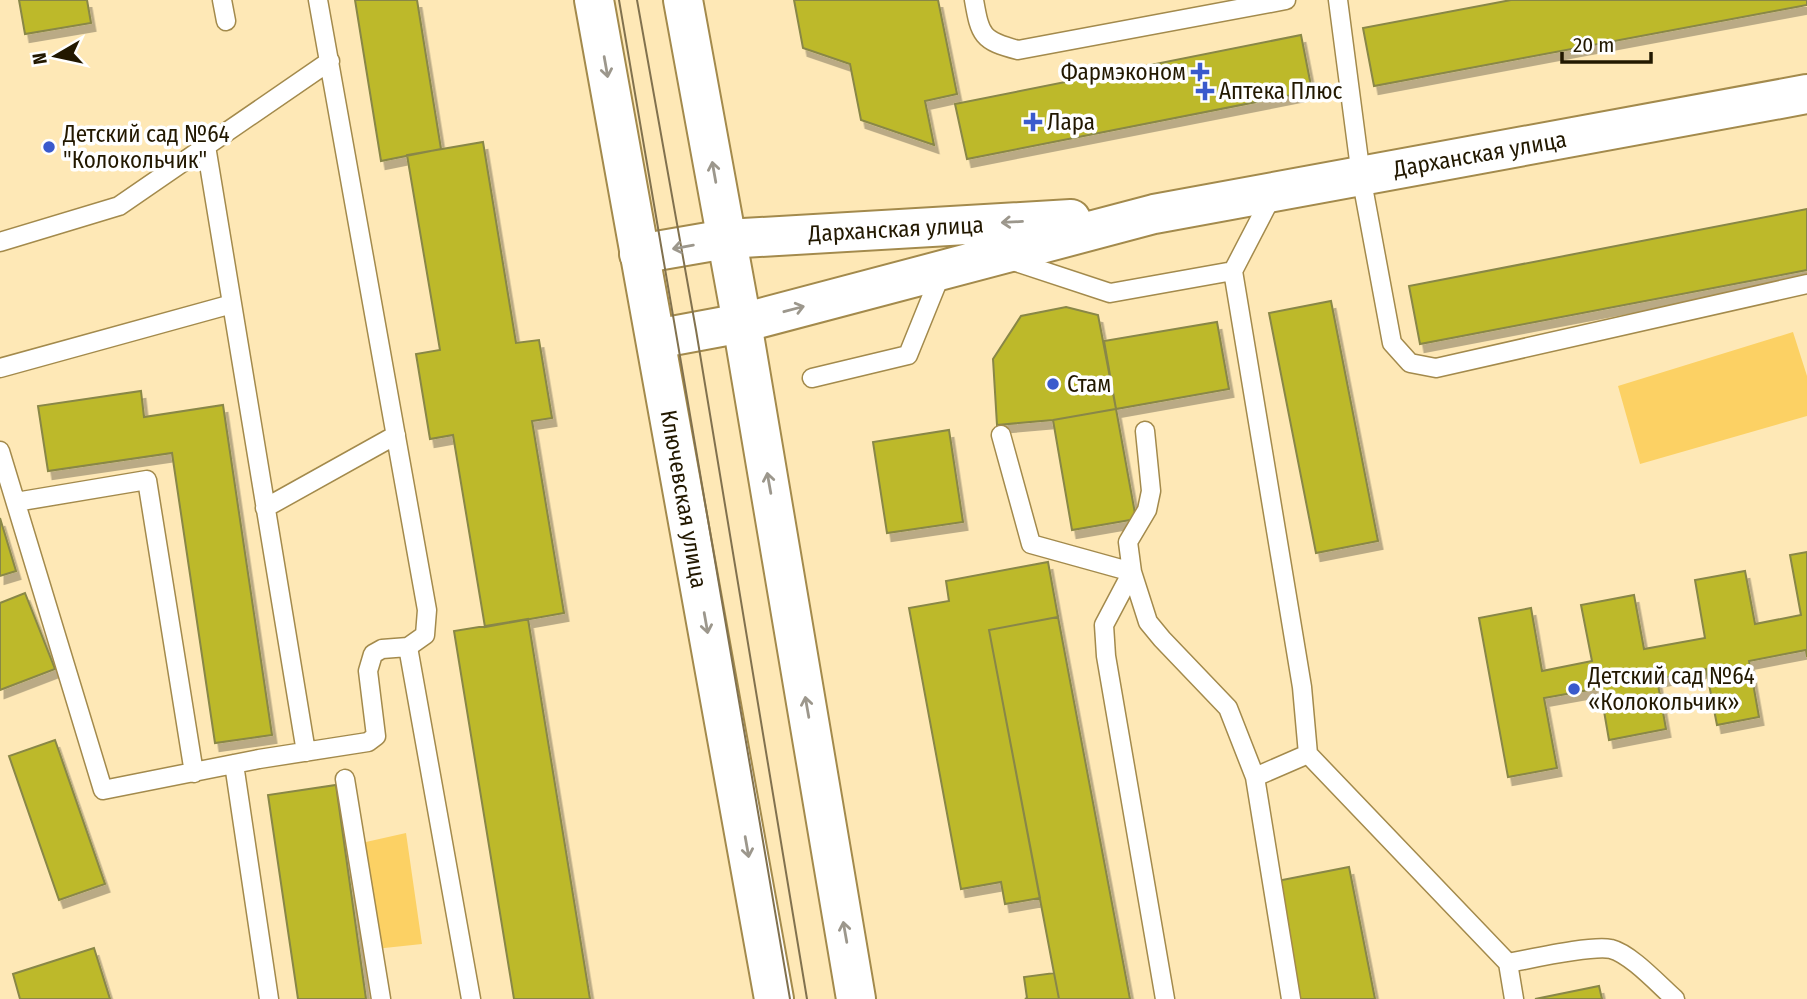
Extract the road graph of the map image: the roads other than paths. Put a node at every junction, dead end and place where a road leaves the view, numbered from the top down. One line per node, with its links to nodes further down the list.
1 (222, 0): 8 (lane)
2 (318, 0): 9 (lane)
3 (594, 0): 17 (main road, Ключевская улица, one-way to 17)
4 (683, 0): 15 (main road, one-way to 4)
5 (974, 0): 6 (lane)
6 (1286, 0)
7 (1338, 0): 12 (lane)
8 (226, 21)
9 (330, 61): 11 (lane); 28 (lane)
10 (1807, 94): 12 (main road, Дарханская улица)
11 (206, 146): 16 (lane); 22 (lane)
12 (1361, 176): 13 (main road, Дарханская улица); 21 (lane)
13 (1274, 192): 14 (main road, Дарханская улица); 20 (lane)
14 (1154, 214): 15 (main road, Дарханская улица, one-way to 15); 18 (main road, Дарханская улица)
15 (726, 239): 17 (main road, Дарханская улица, one-way to 17); 23 (main road)
16 (0, 242)
17 (639, 254): 24 (main road, Ключевская улица)
18 (996, 256): 19 (main road, Дарханская улица); 20 (lane)
19 (942, 270): 23 (main road, Дарханская улица, one-way to 19); 26 (lane)
20 (1233, 271): 36 (lane)
21 (1807, 284)
22 (232, 304): 25 (lane); 32 (lane)
23 (741, 323): 24 (main road, Дарханская улица); 46 (main road, one-way to 23)
24 (656, 338): 45 (main road, Ключевская улица, one-way to 45)
25 (0, 368)
26 (812, 377)
27 (1145, 431): 33 (lane)
28 (396, 435): 32 (lane); 34 (lane)
29 (1001, 435): 33 (lane)
30 (0, 451): 31 (lane)
31 (16, 502): 38 (lane); 38 (lane)
32 (265, 508): 35 (lane)
33 (1132, 572): 39 (lane); 47 (lane)
34 (408, 647): 35 (lane); 44 (lane)
35 (306, 752): 37 (lane)
36 (1308, 754): 39 (lane); 41 (lane)
37 (234, 764): 38 (lane); 42 (lane)
38 (194, 773)
39 (1255, 777): 48 (lane)
40 (345, 779): 43 (lane)
41 (1508, 963): 49 (lane); 50 (lane)
42 (269, 999)
43 (381, 999)
44 (471, 999)
45 (774, 999)
46 (856, 999)
47 (1165, 999)
48 (1291, 999)
49 (1514, 999)
50 (1675, 999)

